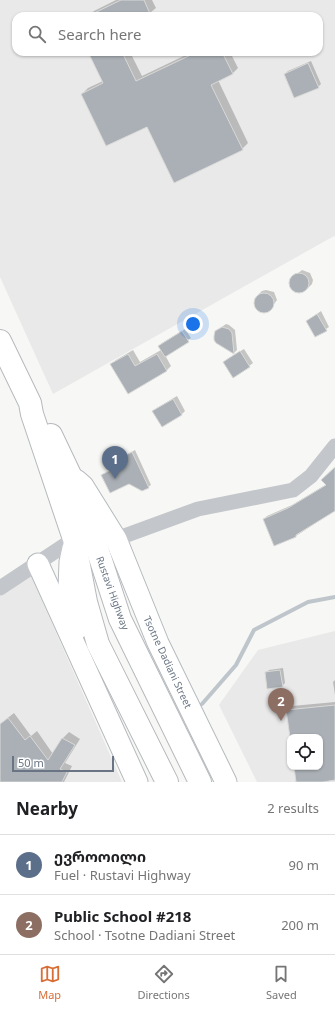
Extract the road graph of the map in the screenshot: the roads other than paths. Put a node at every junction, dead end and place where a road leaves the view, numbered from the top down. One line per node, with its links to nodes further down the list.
1 (0, 341): 2 (highway, Rustavi Highway)
2 (30, 403): 4 (highway, Rustavi Highway); 5 (highway, Rustavi Highway)
3 (335, 446): 6 (street)
4 (71, 475): 5 (highway, Rustavi Highway); 6 (street, Tsotne Dadiani Street)
5 (84, 538): 6 (street); 7 (street); 9 (street); 11 (highway, Rustavi Highway); 12 (highway, Rustavi Highway)
6 (116, 539): 13 (street, Tsotne Dadiani Street)
7 (38, 564): 8 (street); 9 (street)
8 (0, 588)
9 (81, 658): 10 (street)
10 (137, 782)
11 (167, 782)
12 (200, 782)
13 (226, 782)

